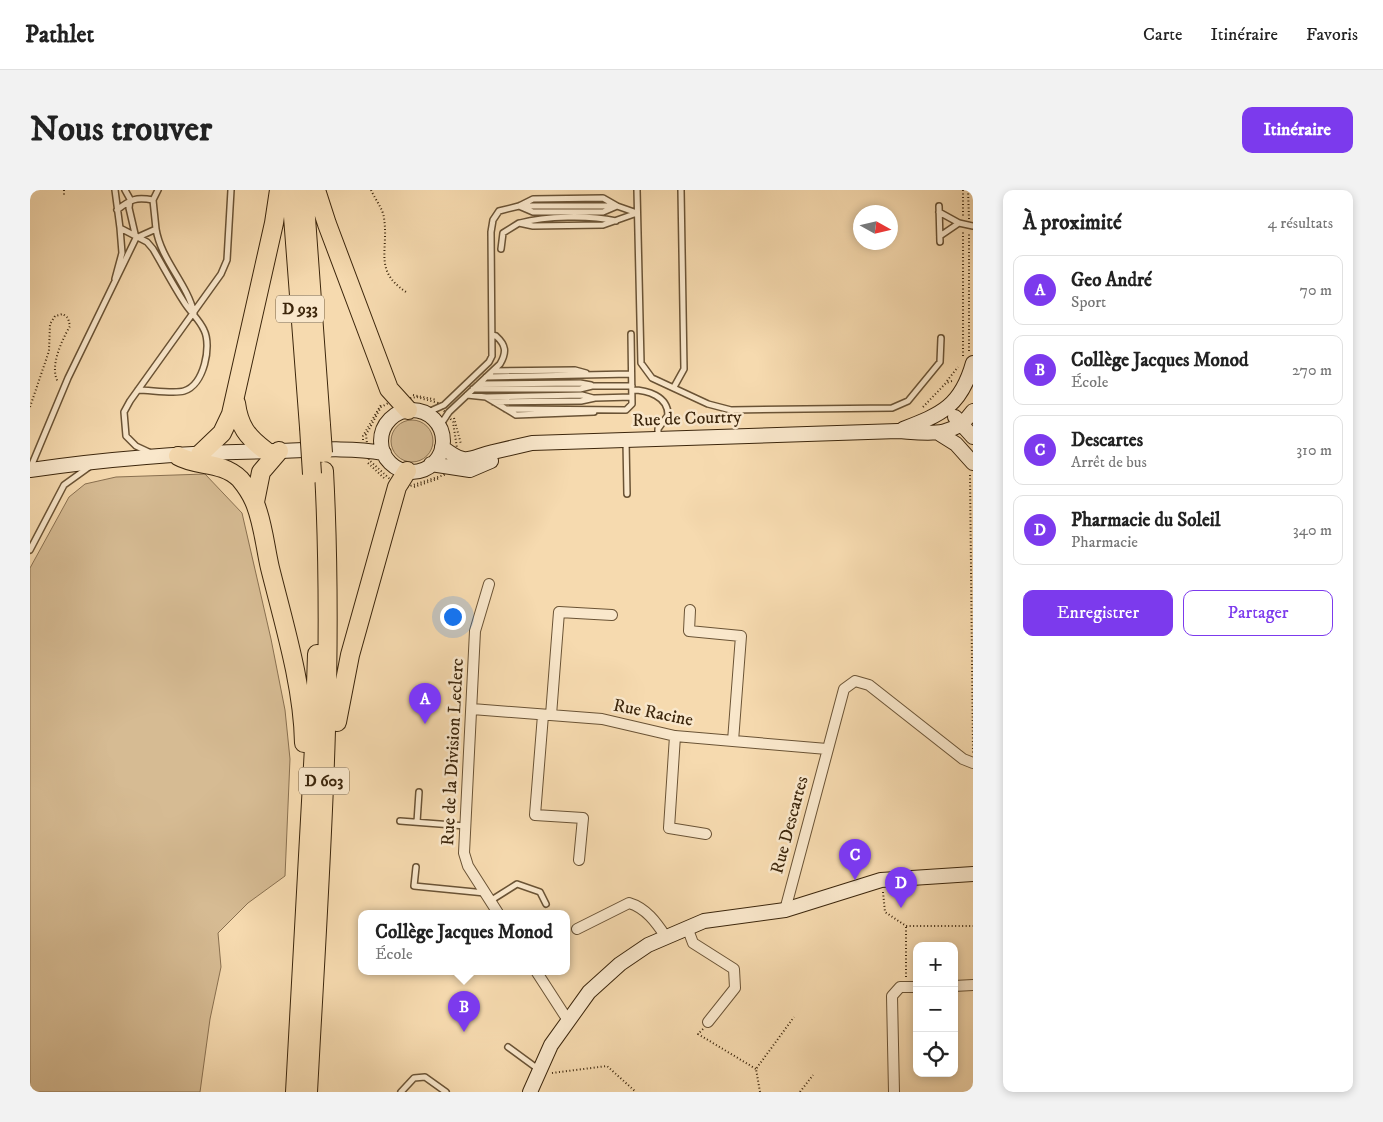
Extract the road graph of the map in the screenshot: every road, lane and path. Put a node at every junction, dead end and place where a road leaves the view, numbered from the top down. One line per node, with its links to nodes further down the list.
1 (64, 190): 15 (path)
2 (115, 190): 20 (lane)
3 (126, 190): 16 (lane)
4 (158, 190): 17 (lane)
5 (231, 190): 34 (lane)
6 (279, 190): 57 (highway)
7 (291, 190): 65 (highway, D 933)
8 (304, 190): 65 (highway, D 933)
9 (316, 190): 60 (highway)
10 (371, 190): 33 (path)
11 (637, 190): 21 (lane)
12 (681, 190): 47 (lane)
13 (963, 190): 22 (path)
14 (968, 190): 23 (path)
15 (64, 197)
16 (130, 199): 17 (lane); 20 (lane); 30 (lane)
17 (153, 200): 27 (lane)
18 (519, 206): 19 (lane); 19 (lane); 36 (lane)
19 (617, 206): 21 (lane)
20 (117, 210): 26 (lane)
21 (637, 213): 31 (lane); 47 (lane)
22 (963, 215)
23 (969, 216)
24 (959, 223): 24 (lane); 25 (lane)
25 (973, 226)
26 (120, 228): 30 (lane); 32 (lane)
27 (156, 229): 30 (lane); 34 (lane)
28 (963, 232): 38 (path)
29 (969, 236): 38 (path)
30 (136, 238): 32 (lane); 34 (lane)
31 (501, 249)
32 (115, 280): 48 (lane)
33 (406, 292)
34 (195, 314): 51 (lane); 51 (lane)
35 (630, 334): 41 (lane)
36 (492, 336): 39 (lane); 49 (lane)
37 (941, 338): 47 (lane)
38 (966, 361): 44 (path); 62 (main road)
39 (492, 372): 40 (lane); 42 (lane)
40 (590, 374): 41 (lane); 42 (lane)
41 (631, 374): 50 (lane)
42 (486, 377): 45 (lane)
43 (459, 380): 49 (lane)
44 (946, 383)
45 (479, 384): 46 (lane); 52 (lane)
46 (592, 386): 50 (lane); 52 (lane)
47 (674, 387)
48 (64, 388): 59 (path); 84 (lane)
49 (462, 388): 63 (lane)
50 (632, 388): 55 (lane); 71 (lane)
51 (138, 390): 80 (lane)
52 (473, 390): 53 (lane)
53 (467, 395): 54 (lane); 66 (lane)
54 (486, 396): 56 (lane); 58 (lane)
55 (632, 397): 56 (lane); 58 (lane)
56 (595, 398): 58 (lane)
57 (235, 400): 76 (highway); 77 (highway)
58 (494, 402)
59 (30, 407)
60 (408, 410): 63 (main road); 69 (main road)
61 (973, 411): 64 (main road)
62 (943, 412): 64 (main road); 67 (main road)
63 (426, 413): 66 (main road)
64 (962, 422): 68 (main road); 70 (main road)
65 (315, 426): 100 (highway, D 603, bridge)
66 (439, 427): 73 (main road)
67 (898, 431): 68 (main road, Rue de Courtry); 71 (main road, Rue de Courtry)
68 (940, 434): 83 (main road)
69 (381, 436): 74 (main road); 78 (main road)
70 (973, 437)
71 (658, 439): 72 (main road, Rue de Courtry)
72 (626, 440): 75 (main road, Rue de Courtry); 86 (lane)
73 (442, 447): 75 (main road, Rue de Courtry); 82 (main road)
74 (355, 448): 76 (main road); 78 (main road)
75 (507, 449): 82 (main road)
76 (273, 451): 77 (main road); 87 (highway)
77 (200, 454): 79 (main road)
78 (384, 454): 85 (main road)
79 (178, 456): 80 (main road); 87 (highway)
80 (158, 457): 81 (main road)
81 (98, 462): 84 (main road); 88 (lane)
82 (432, 464): 85 (main road)
83 (972, 468): 97 (path)
84 (30, 470)
85 (407, 471): 100 (highway)
86 (627, 494)
87 (255, 502): 100 (highway)
88 (30, 550)
89 (489, 584): 92 (street, Rue de la Division Leclerc)
90 (690, 610): 95 (street)
91 (612, 615): 93 (street)
92 (472, 709): 93 (street, Rue Racine); 103 (street, Rue de la Division Leclerc)
93 (547, 715): 94 (street, Rue Racine); 105 (street)
94 (675, 736): 95 (street, Rue Racine); 104 (street)
95 (734, 741): 96 (street, Rue Racine)
96 (827, 749): 98 (street, Rue Descartes); 112 (street, Rue Descartes)
97 (973, 757)
98 (973, 763)
99 (419, 792): 102 (lane)
100 (316, 815): 130 (highway, D 603); 131 (highway, D 603)
101 (400, 821): 102 (lane)
102 (416, 822): 103 (lane)
103 (466, 826): 109 (street, Rue de la Division Leclerc)
104 (706, 834)
105 (580, 860)
106 (416, 867): 109 (lane)
107 (973, 874): 108 (main road)
108 (881, 880): 112 (main road); 113 (path)
109 (488, 897): 110 (lane); 111 (street, Rue de la Division Leclerc)
110 (546, 904)
111 (496, 910)
112 (785, 910): 115 (main road)
113 (906, 926): 114 (path); 121 (path)
114 (973, 926)
115 (687, 927): 117 (main road); 125 (street)
116 (577, 929): 117 (street)
117 (666, 937): 124 (main road)
118 (539, 975): 124 (street)
119 (973, 985): 120 (street)
120 (958, 986)
121 (903, 987): 122 (street); 139 (street)
122 (913, 987)
123 (794, 1017): 127 (path)
124 (569, 1022): 128 (main road)
125 (708, 1022): 127 (path)
126 (508, 1047): 128 (lane)
127 (756, 1069): 137 (path)
128 (543, 1072): 134 (main road); 135 (main road); 136 (path)
129 (813, 1075): 138 (path)
130 (295, 1092)
131 (308, 1092)
132 (401, 1092): 133 (lane)
133 (446, 1092)
134 (530, 1092)
135 (538, 1092)
136 (636, 1092)
137 (760, 1092)
138 (800, 1092)
139 (894, 1092)

